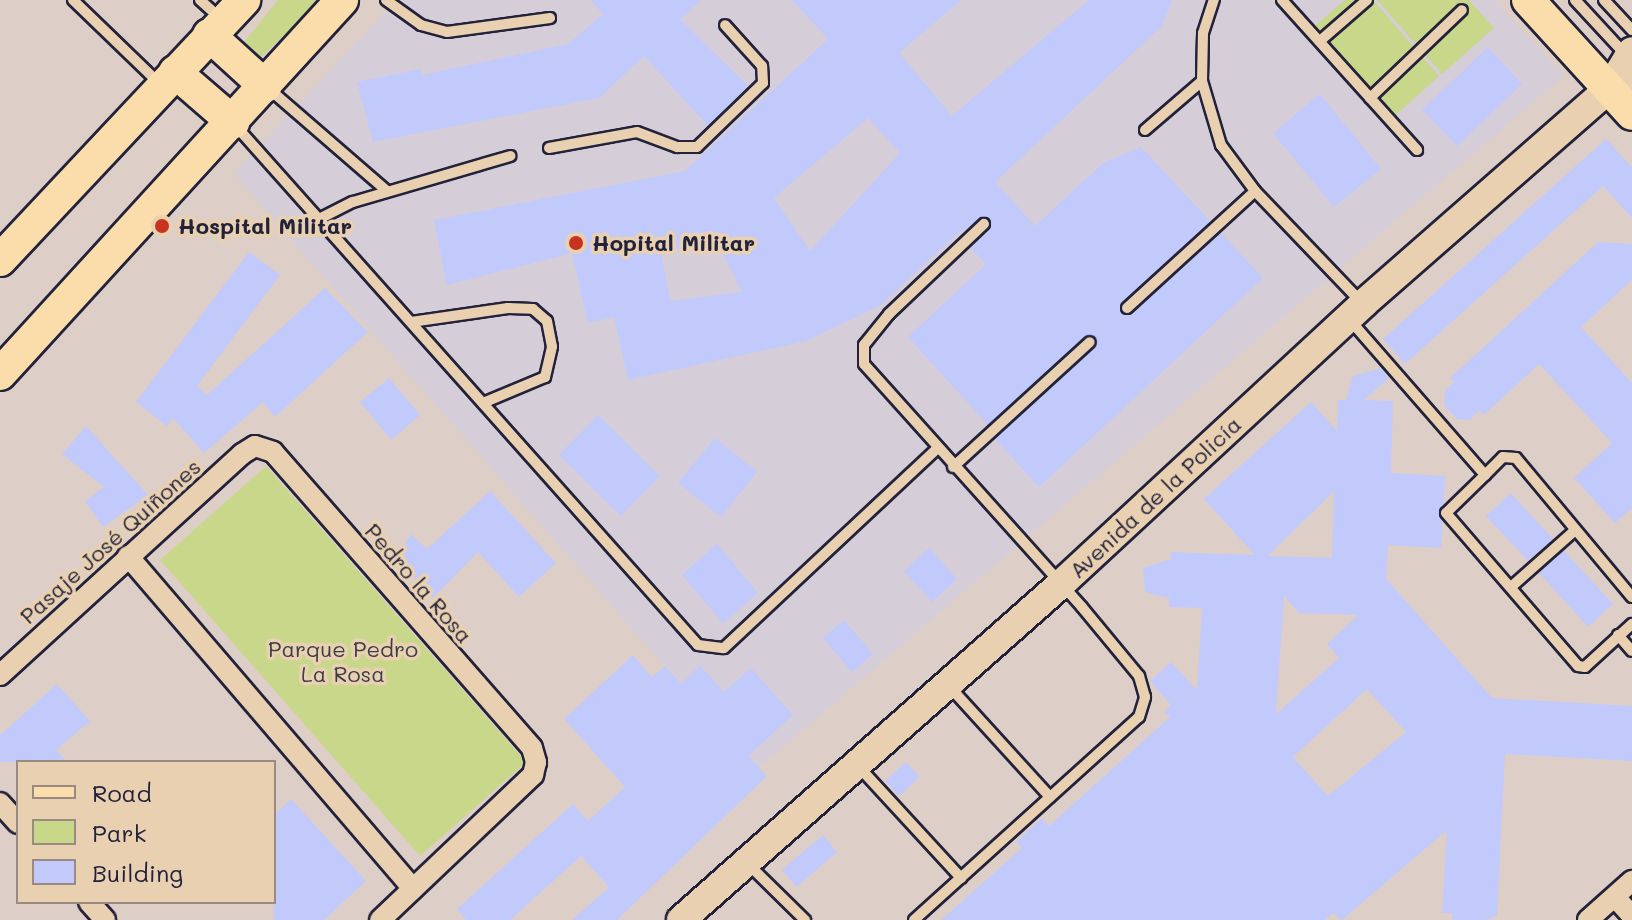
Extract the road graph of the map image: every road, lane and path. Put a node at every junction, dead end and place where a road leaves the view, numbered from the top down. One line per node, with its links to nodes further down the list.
1 (73, 0): 17 (lane)
2 (244, 0): 12 (main road)
3 (342, 0): 19 (main road)
4 (386, 0): 13 (lane)
5 (1214, 0): 18 (lane)
6 (1282, 0): 15 (lane)
7 (1367, 0): 15 (lane)
8 (1528, 0): 16 (main road)
9 (1575, 0): 16 (lane)
10 (1604, 0): 16 (lane)
11 (1462, 10): 20 (lane)
12 (210, 11): 17 (main road); 19 (main road)
13 (550, 18)
14 (725, 25): 24 (lane)
15 (1321, 40): 20 (lane)
16 (1628, 62): 21 (main road); 33 (street, Avenida de la Policía)
17 (168, 78): 22 (main road); 31 (main road)
18 (1202, 81): 23 (lane); 28 (lane)
19 (265, 86): 22 (main road); 27 (lane)
20 (1370, 98): 25 (lane)
21 (1632, 114)
22 (233, 122): 29 (lane); 36 (main road)
23 (1145, 130)
24 (549, 148)
25 (1417, 150)
26 (510, 156): 27 (lane)
27 (387, 191): 29 (lane)
28 (1255, 191): 32 (lane); 33 (lane)
29 (319, 219): 34 (lane)
30 (984, 224): 39 (lane)
31 (0, 260)
32 (1127, 308)
33 (1356, 311): 41 (lane); 44 (street, Avenida de la Policía)
34 (411, 322): 37 (lane); 37 (lane)
35 (1090, 342): 40 (lane)
36 (0, 374)
37 (483, 403): 39 (lane)
38 (255, 446): 43 (street, Pasaje José Quiñones); 59 (street, Pedro la Rosa)
39 (937, 449): 40 (lane)
40 (953, 467): 44 (lane)
41 (1485, 475): 42 (lane); 45 (lane)
42 (1573, 532): 45 (lane); 46 (lane)
43 (128, 556): 50 (street, Pasaje José Quiñones); 59 (street)
44 (1061, 584): 51 (street, Avenida de la Policía); 53 (lane)
45 (1511, 587): 48 (lane)
46 (1632, 597)
47 (1632, 624): 48 (lane)
48 (1618, 635): 49 (lane)
49 (1632, 651)
50 (0, 675)
51 (948, 685): 52 (street, Avenida de la Policía); 53 (lane)
52 (857, 765): 56 (street, Avenida de la Policía); 57 (lane)
53 (1050, 797): 57 (lane)
54 (0, 803): 55 (street)
55 (16, 821)
56 (746, 862): 63 (street, Avenida de la Policía); 64 (lane)
57 (961, 878): 65 (lane)
58 (1632, 881): 60 (street)
59 (413, 889): 62 (street)
60 (1615, 897): 61 (street); 66 (street)
61 (1632, 916)
62 (380, 920)
63 (681, 920)
64 (805, 920)
65 (914, 920)
66 (1588, 920)

